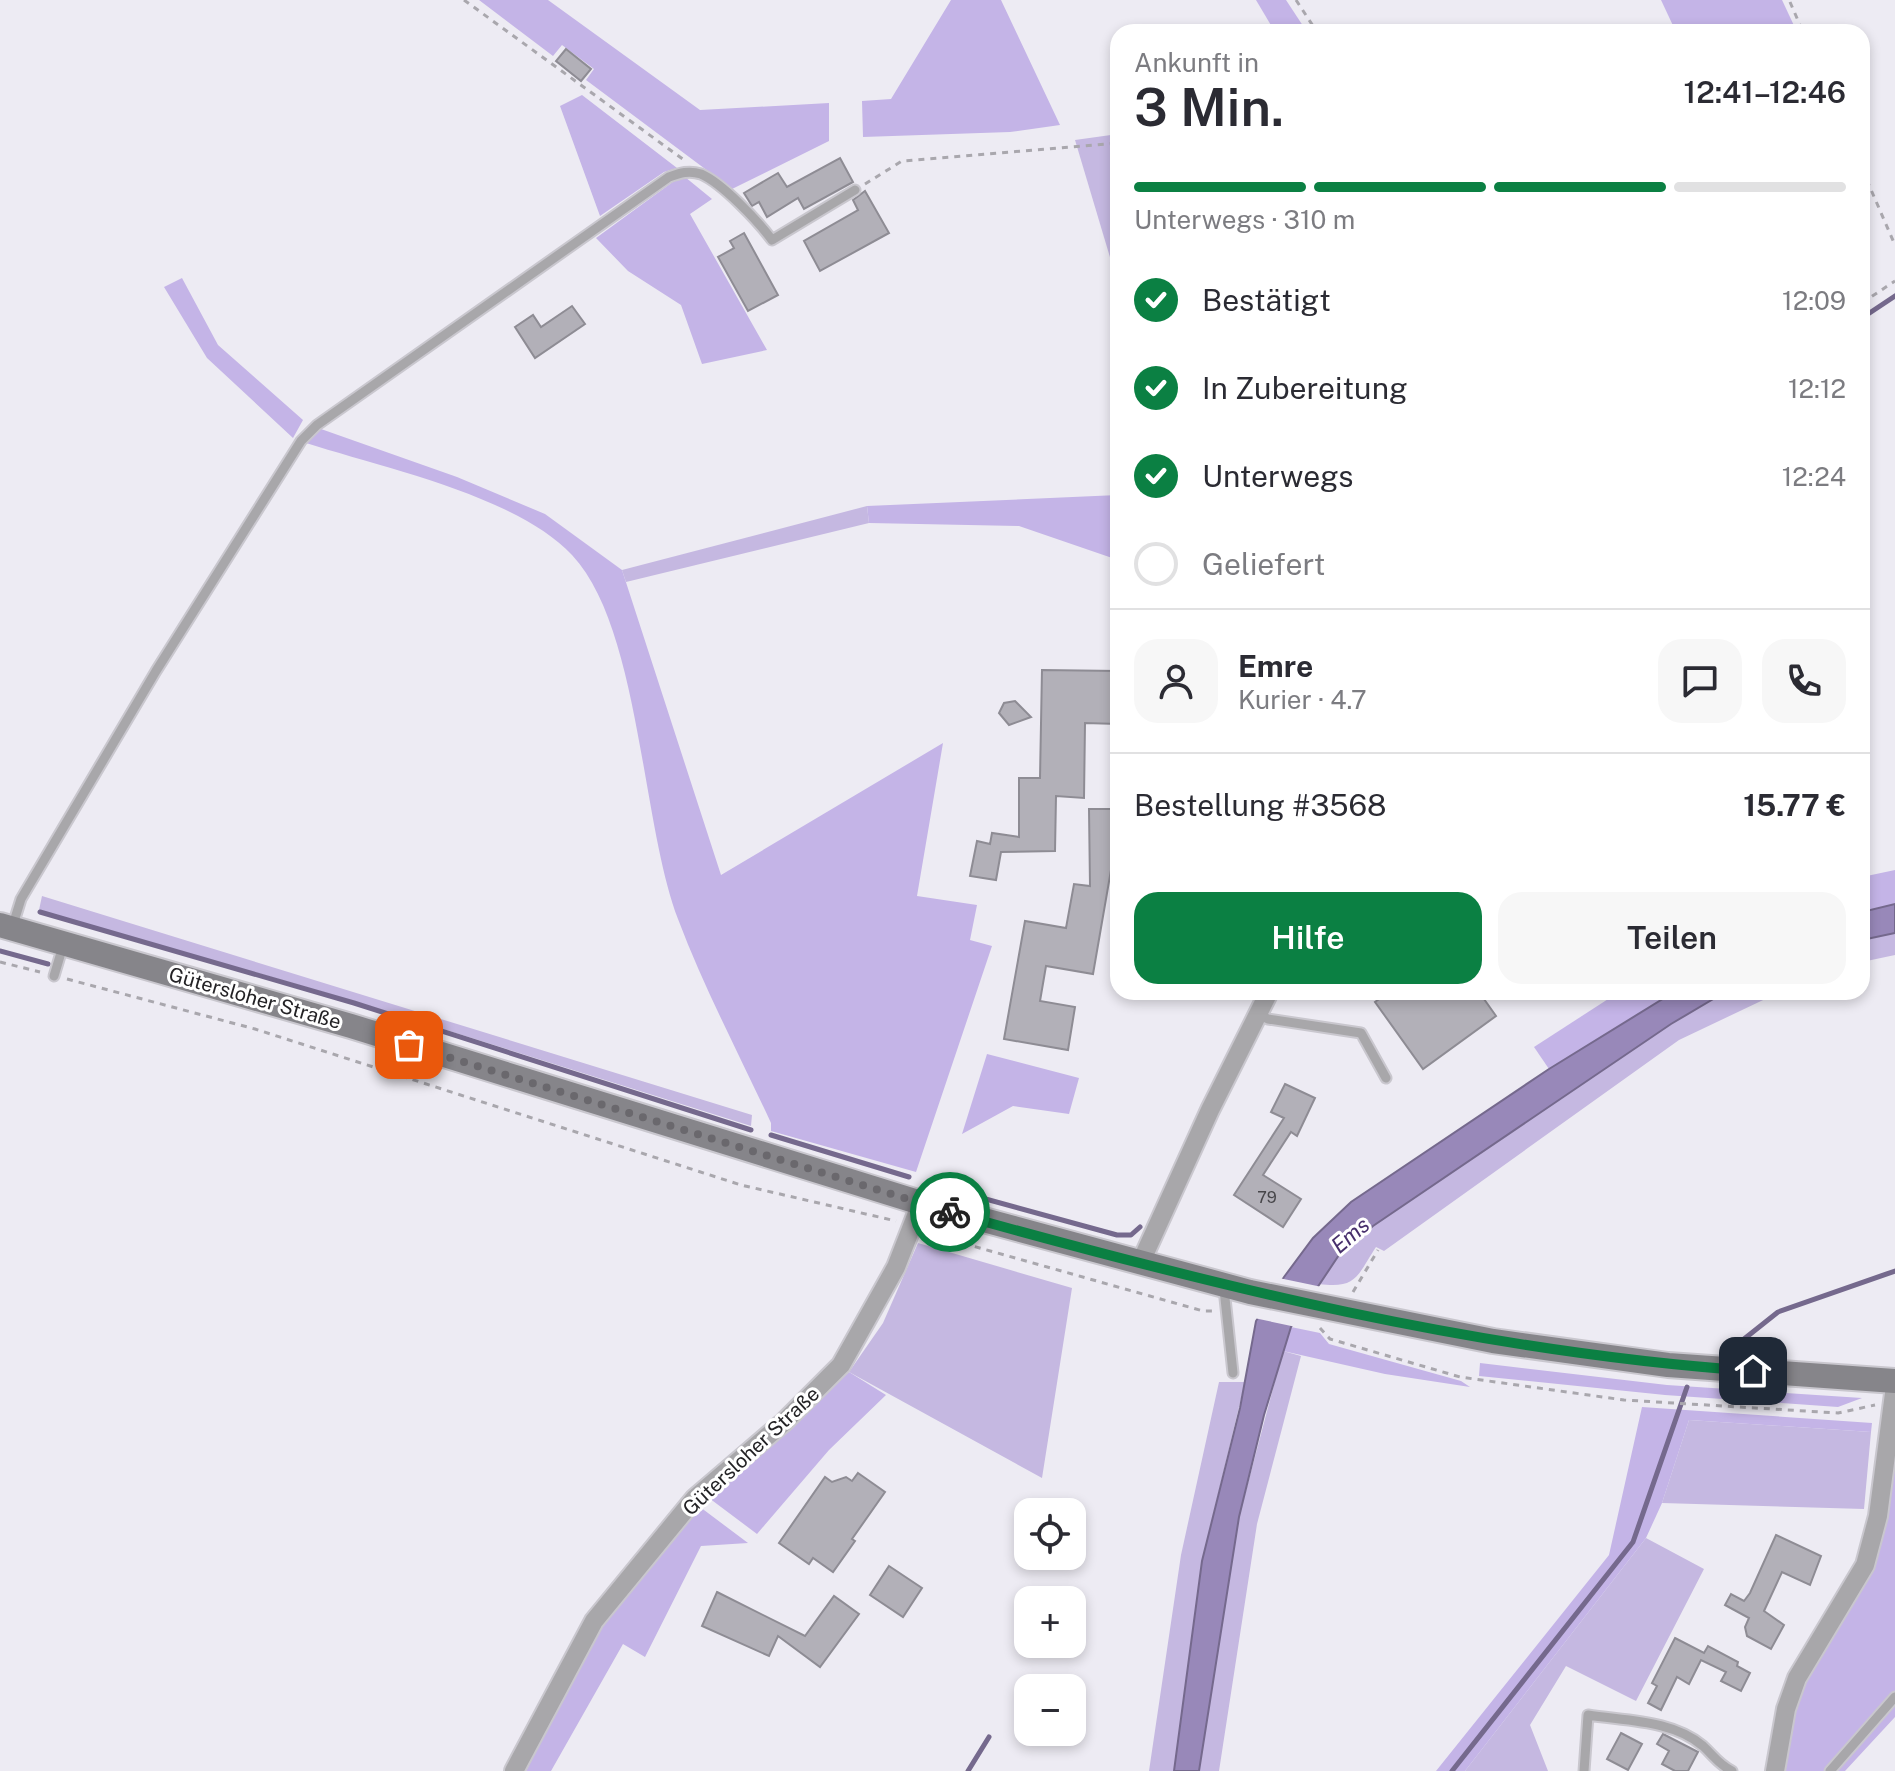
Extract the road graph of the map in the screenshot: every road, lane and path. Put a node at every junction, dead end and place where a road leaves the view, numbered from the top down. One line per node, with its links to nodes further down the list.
1 (464, 0): 7 (path)
2 (1296, 0): 4 (path)
3 (1790, 2): 5 (path)
4 (1312, 24)
5 (1800, 24)
6 (1110, 144): 9 (path)
7 (686, 171): 9 (lane); 13 (lane)
8 (1870, 187): 10 (path)
9 (855, 190)
10 (1895, 245)
11 (1895, 281): 12 (path)
12 (1870, 298)
13 (6, 927): 14 (main road, Gütersloher Straße)
14 (64, 943): 16 (lane); 20 (main road, Gütersloher Straße)
15 (0, 962): 16 (path)
16 (54, 976): 20 (path)
17 (1265, 1000): 18 (street)
18 (1258, 1014): 19 (lane); 22 (street)
19 (1386, 1078)
20 (917, 1214): 22 (main road, Gütersloher Straße); 24 (path); 29 (street, Gütersloher Straße)
21 (1378, 1250): 25 (path)
22 (1140, 1264): 23 (main road, Gütersloher Straße)
23 (1223, 1286): 24 (lane); 25 (main road, Gütersloher Straße)
24 (1227, 1311): 26 (lane)
25 (1325, 1315): 27 (main road, Gütersloher Straße); 27 (path)
26 (1233, 1373)
27 (1894, 1391): 32 (street)
28 (1895, 1697): 33 (lane)
29 (514, 1771)
30 (1584, 1771): 31 (lane)
31 (1732, 1771)
32 (1775, 1771)
33 (1830, 1771)

